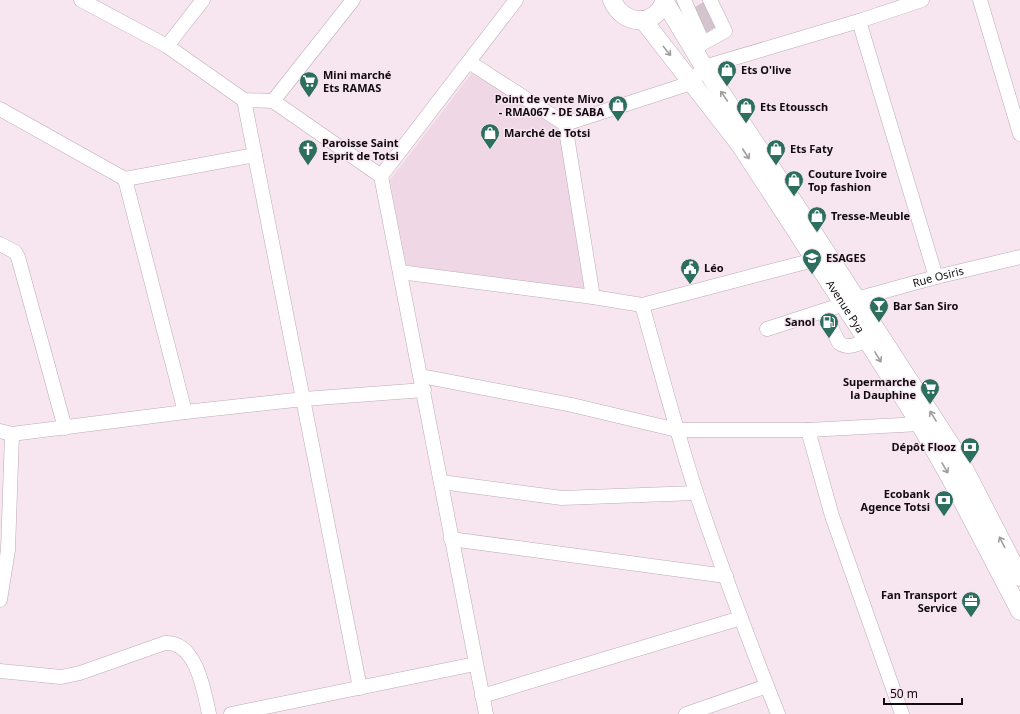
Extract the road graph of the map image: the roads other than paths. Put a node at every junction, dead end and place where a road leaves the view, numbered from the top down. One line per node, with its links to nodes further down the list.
1 (81, 0): 13 (street)
2 (203, 0): 13 (street)
3 (353, 0): 18 (street)
4 (516, 0): 14 (street)
5 (684, 0): 11 (street)
6 (922, 0): 12 (street)
7 (980, 0): 21 (street)
8 (665, 1): 10 (main road); 11 (main road, Avenue Pya)
9 (611, 2): 10 (main road)
10 (643, 20): 16 (main road, Avenue Pya, one-way to 16)
11 (704, 21): 15 (main road, Avenue Pya)
12 (859, 21): 15 (street); 29 (street)
13 (167, 46): 17 (street)
14 (469, 62): 20 (street); 23 (street)
15 (704, 67): 16 (street); 31 (main road, Avenue Pya, one-way to 15)
16 (691, 83): 20 (street); 27 (main road, Avenue Pya, one-way to 27)
17 (244, 100): 18 (street); 22 (street)
18 (272, 101): 23 (street)
19 (0, 109): 24 (street)
20 (565, 124): 30 (street)
21 (1020, 134)
22 (255, 155): 24 (street); 38 (street)
23 (381, 176): 28 (street)
24 (125, 179): 39 (street)
25 (0, 244): 41 (street)
26 (1020, 257): 29 (street, Rue Osiris)
27 (814, 260): 31 (main road, Avenue Pya); 32 (street)
28 (400, 272): 30 (street); 36 (street)
29 (936, 277): 31 (street, Rue Osiris)
30 (593, 297): 32 (street)
31 (850, 302): 33 (street, Rue Osiris); 35 (main road, Avenue Pya)
32 (642, 305): 42 (street)
33 (823, 311): 34 (street, Rue Osiris); 35 (street)
34 (767, 329)
35 (872, 336): 40 (main road, Avenue Pya, one-way to 40); 49 (main road, Avenue Pya, one-way to 35)
36 (421, 376): 37 (street); 42 (street)
37 (424, 390): 38 (street); 45 (street)
38 (304, 399): 39 (street); 56 (street)
39 (185, 412): 41 (street)
40 (920, 424): 43 (street); 51 (main road, Avenue Pya, one-way to 51)
41 (65, 428): 44 (street)
42 (677, 430): 43 (street); 46 (street)
43 (808, 430): 63 (street)
44 (6, 433): 50 (street)
45 (441, 482): 46 (street); 47 (street)
46 (696, 493): 48 (street)
47 (452, 539): 48 (street); 53 (street)
48 (726, 576): 52 (street)
49 (1020, 577)
50 (0, 600)
51 (1018, 604)
52 (741, 618): 55 (street); 57 (street)
53 (475, 664): 56 (street); 57 (street)
54 (0, 671): 58 (street)
55 (767, 686): 61 (street); 62 (street)
56 (360, 688): 59 (street)
57 (482, 696): 60 (street)
58 (209, 714)
59 (231, 714)
60 (486, 714)
61 (686, 714)
62 (778, 714)
63 (902, 714)

